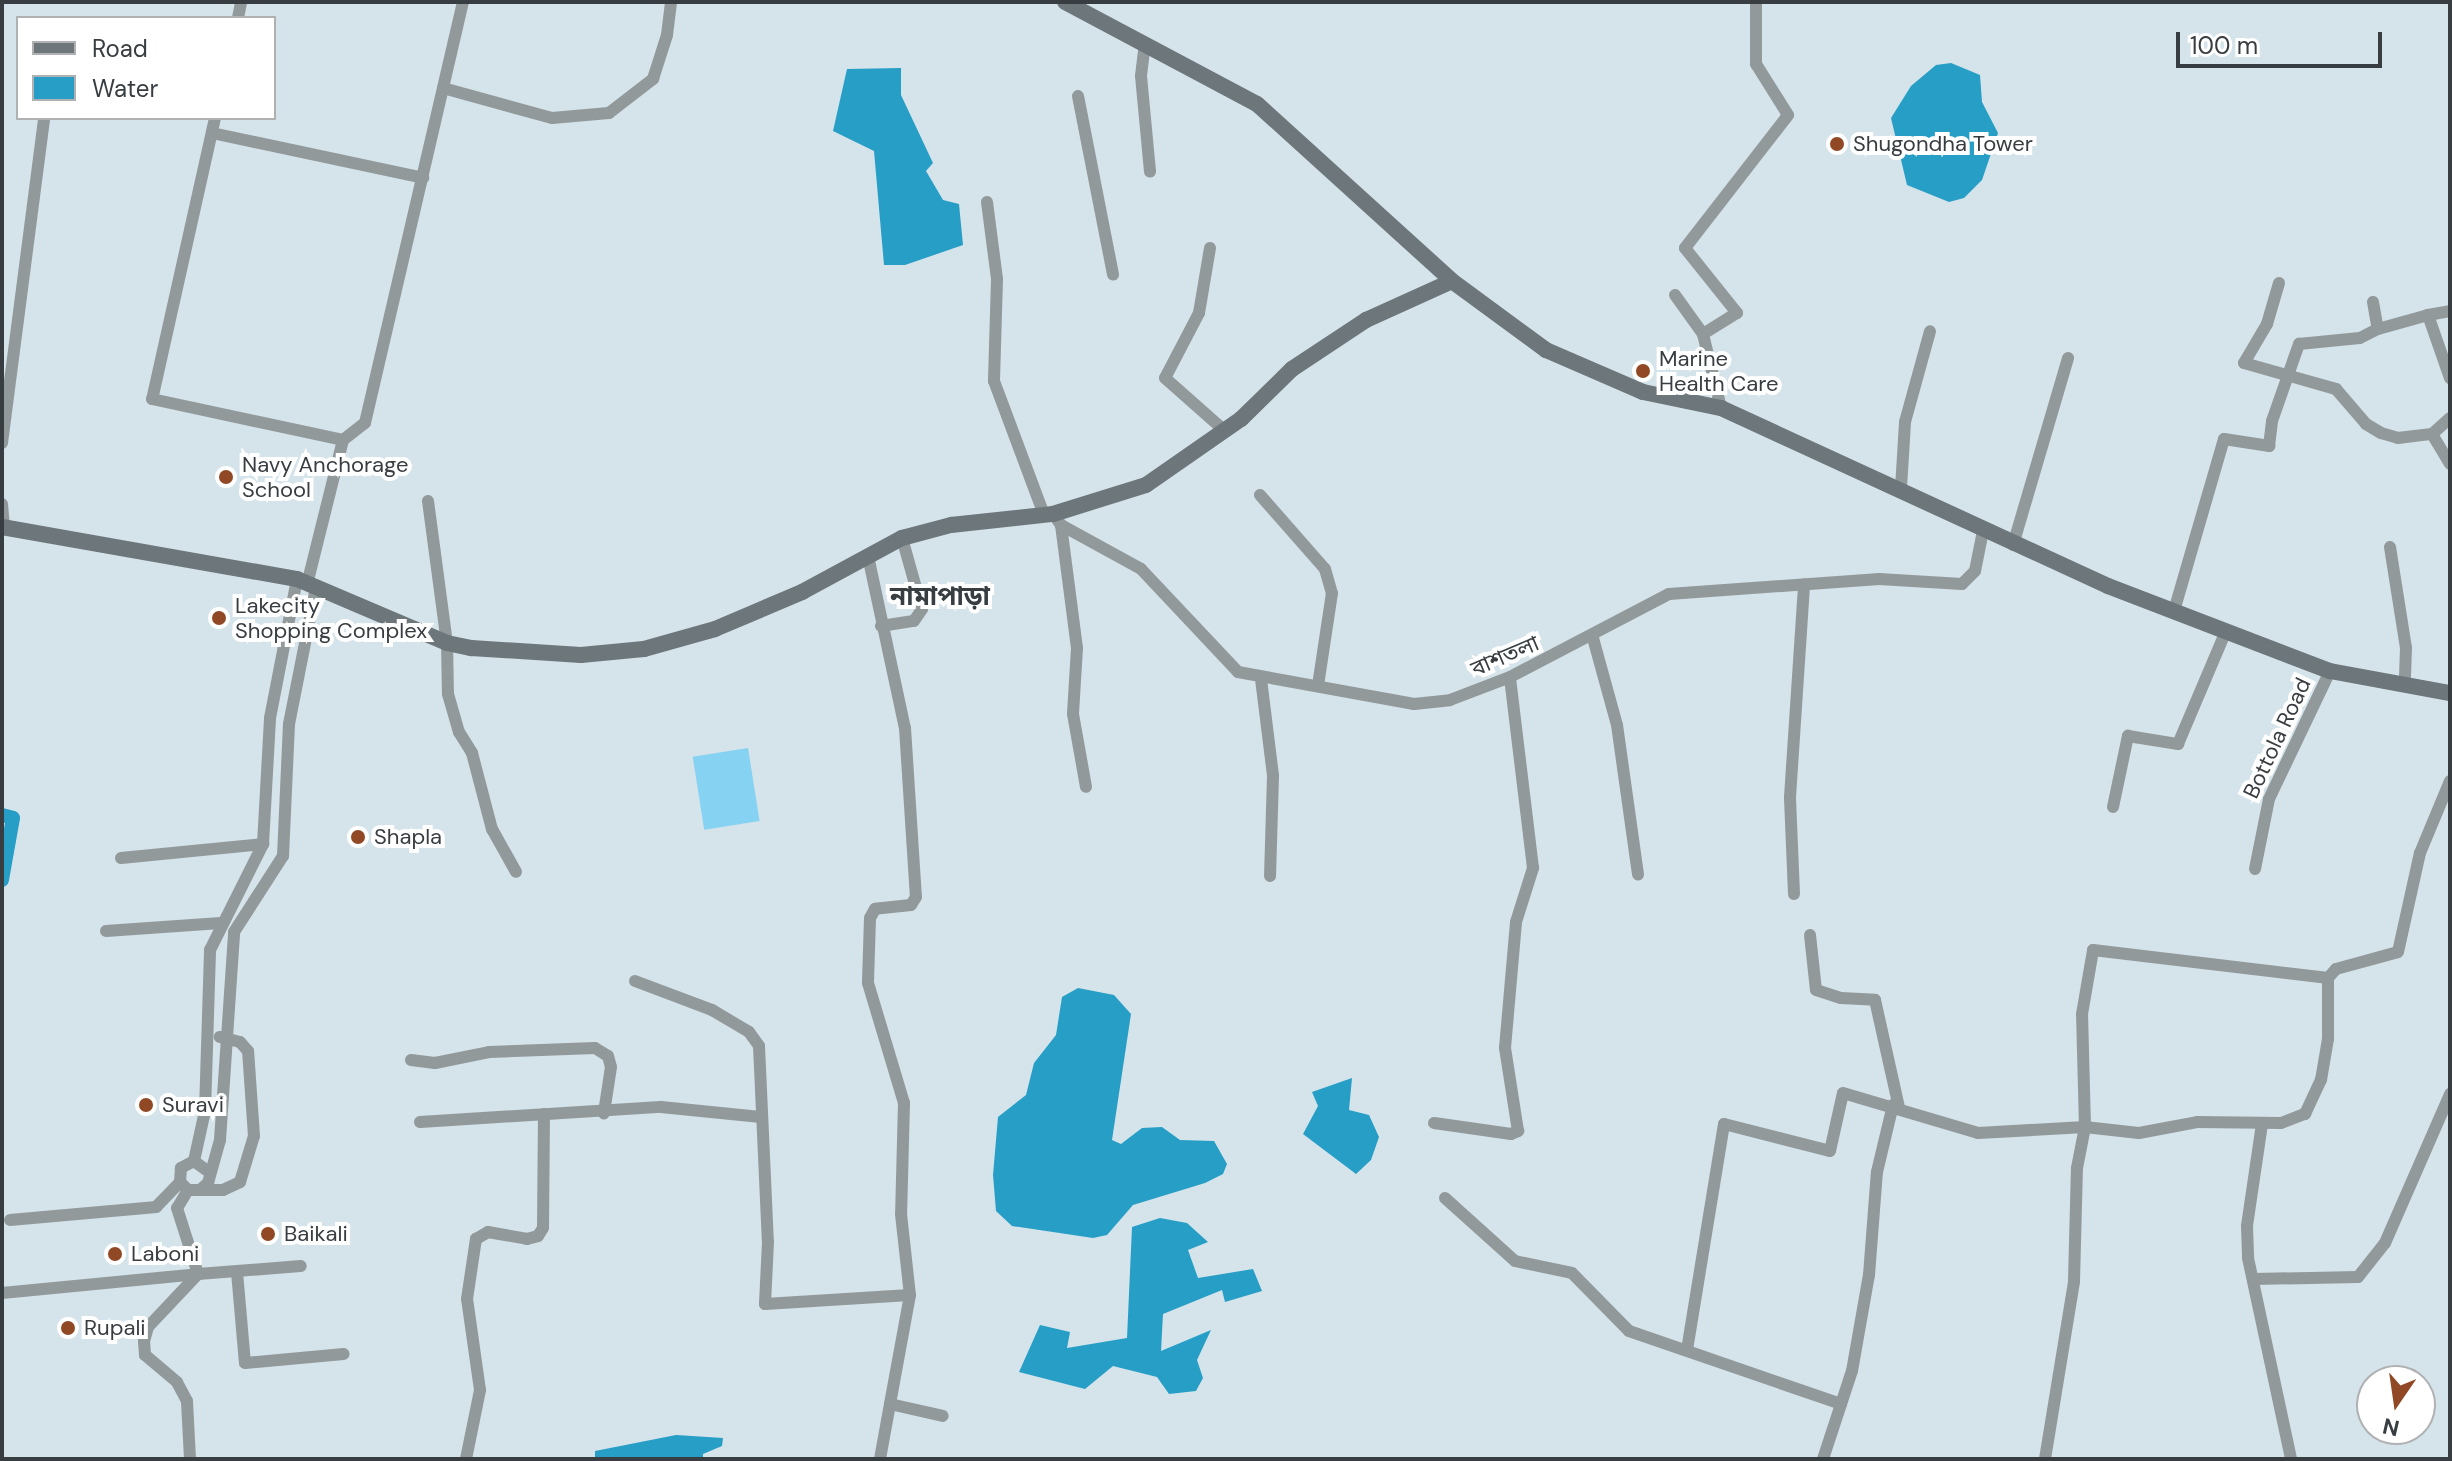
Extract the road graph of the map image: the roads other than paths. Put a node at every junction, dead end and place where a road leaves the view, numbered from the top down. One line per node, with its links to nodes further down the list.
1 (463, 2): 6 (street)
2 (671, 2): 6 (street)
3 (1065, 2): 5 (street)
4 (1756, 2): 24 (street)
5 (1145, 43): 11 (street); 16 (street)
6 (443, 88): 12 (street)
7 (1078, 96): 15 (street)
8 (44, 120): 33 (street)
9 (215, 120): 10 (street)
10 (212, 133): 12 (street); 32 (street)
11 (1150, 172)
12 (423, 178): 32 (street)
13 (987, 202): 39 (street)
14 (1210, 248): 30 (street)
15 (1113, 275)
16 (1452, 281): 28 (street); 30 (street)
17 (2279, 283): 26 (street)
18 (1675, 295): 24 (street)
19 (2373, 302): 22 (street)
20 (2450, 311): 21 (street)
21 (2428, 315): 22 (street); 27 (street)
22 (2378, 329): 26 (street)
23 (1930, 331): 35 (street)
24 (1703, 334): 28 (street)
25 (2068, 358): 43 (street)
26 (2289, 378): 31 (street); 48 (street)
27 (2450, 378)
28 (1721, 408): 35 (street)
29 (2450, 418): 31 (street)
30 (1225, 431): 39 (street)
31 (2432, 434): 34 (street)
32 (343, 440): 46 (street)
33 (2, 443)
34 (2450, 464)
35 (1901, 488): 41 (street)
36 (1260, 495): 57 (street)
37 (428, 501): 52 (street)
38 (2, 504): 40 (street)
39 (1053, 518): 42 (street); 55 (street, বাশতলা); 64 (street)
40 (3, 527): 46 (street)
41 (1983, 531): 43 (street); 47 (street, বাশতলা)
42 (902, 538): 45 (street); 49 (street)
43 (2013, 545): 48 (street)
44 (2390, 547): 56 (street)
45 (868, 556): 49 (street); 52 (street)
46 (307, 584): 52 (street); 59 (street); 60 (street)
47 (1804, 584): 51 (street, বাশতলা); 74 (street)
48 (2174, 611): 50 (street)
49 (881, 626): 102 (street)
50 (2226, 631): 53 (street); 65 (street)
51 (1593, 638): 54 (street, বাশতলা); 70 (street)
52 (447, 643): 69 (street)
53 (2330, 671): 56 (street); 68 (street, Bottola Road)
54 (1510, 677): 57 (street, বাশতলা); 89 (street)
55 (1261, 679): 57 (street, বাশতলা); 71 (street)
56 (2405, 683): 58 (street)
57 (1318, 686)
58 (2450, 693)
59 (270, 718): 60 (street); 61 (street)
60 (289, 724): 62 (street)
61 (267, 781): 62 (street); 66 (street)
62 (285, 781): 73 (street)
63 (2450, 781): 78 (street)
64 (1086, 787)
65 (2113, 807)
66 (263, 844): 67 (street); 72 (street)
67 (121, 858)
68 (2255, 869)
69 (516, 872)
70 (1638, 875)
71 (1270, 876)
72 (245, 877): 73 (street); 75 (street)
73 (264, 886): 81 (street)
74 (1794, 894)
75 (221, 923): 76 (street); 80 (street)
76 (106, 931)
77 (1810, 935): 84 (street)
78 (2328, 978): 90 (street); 91 (street)
79 (635, 981): 87 (street)
80 (209, 1037): 81 (street); 92 (street)
81 (227, 1037): 93 (street); 94 (street)
82 (411, 1060): 85 (street)
83 (2450, 1094): 100 (street)
84 (1896, 1106): 91 (street); 103 (street); 106 (street)
85 (604, 1113): 86 (street); 87 (street)
86 (544, 1114): 88 (street); 109 (street)
87 (761, 1117): 102 (street)
88 (420, 1122)
89 (1434, 1123)
90 (2262, 1124): 91 (street); 100 (street)
91 (2085, 1127): 112 (street)
92 (194, 1161): 93 (street); 94 (street)
93 (209, 1172): 94 (street)
94 (189, 1187): 96 (street); 99 (street)
95 (1445, 1198): 103 (street)
96 (10, 1220)
97 (301, 1266): 98 (street)
98 (237, 1272): 99 (street); 104 (street)
99 (198, 1274): 101 (street); 108 (street)
100 (2254, 1279): 113 (street)
101 (2, 1293)
102 (910, 1295): 105 (street)
103 (1687, 1350): 106 (street)
104 (344, 1354)
105 (890, 1404): 107 (street); 110 (street)
106 (1841, 1404): 111 (street)
107 (943, 1416)
108 (190, 1459)
109 (466, 1459)
110 (880, 1459)
111 (1823, 1459)
112 (2045, 1459)
113 (2291, 1459)

